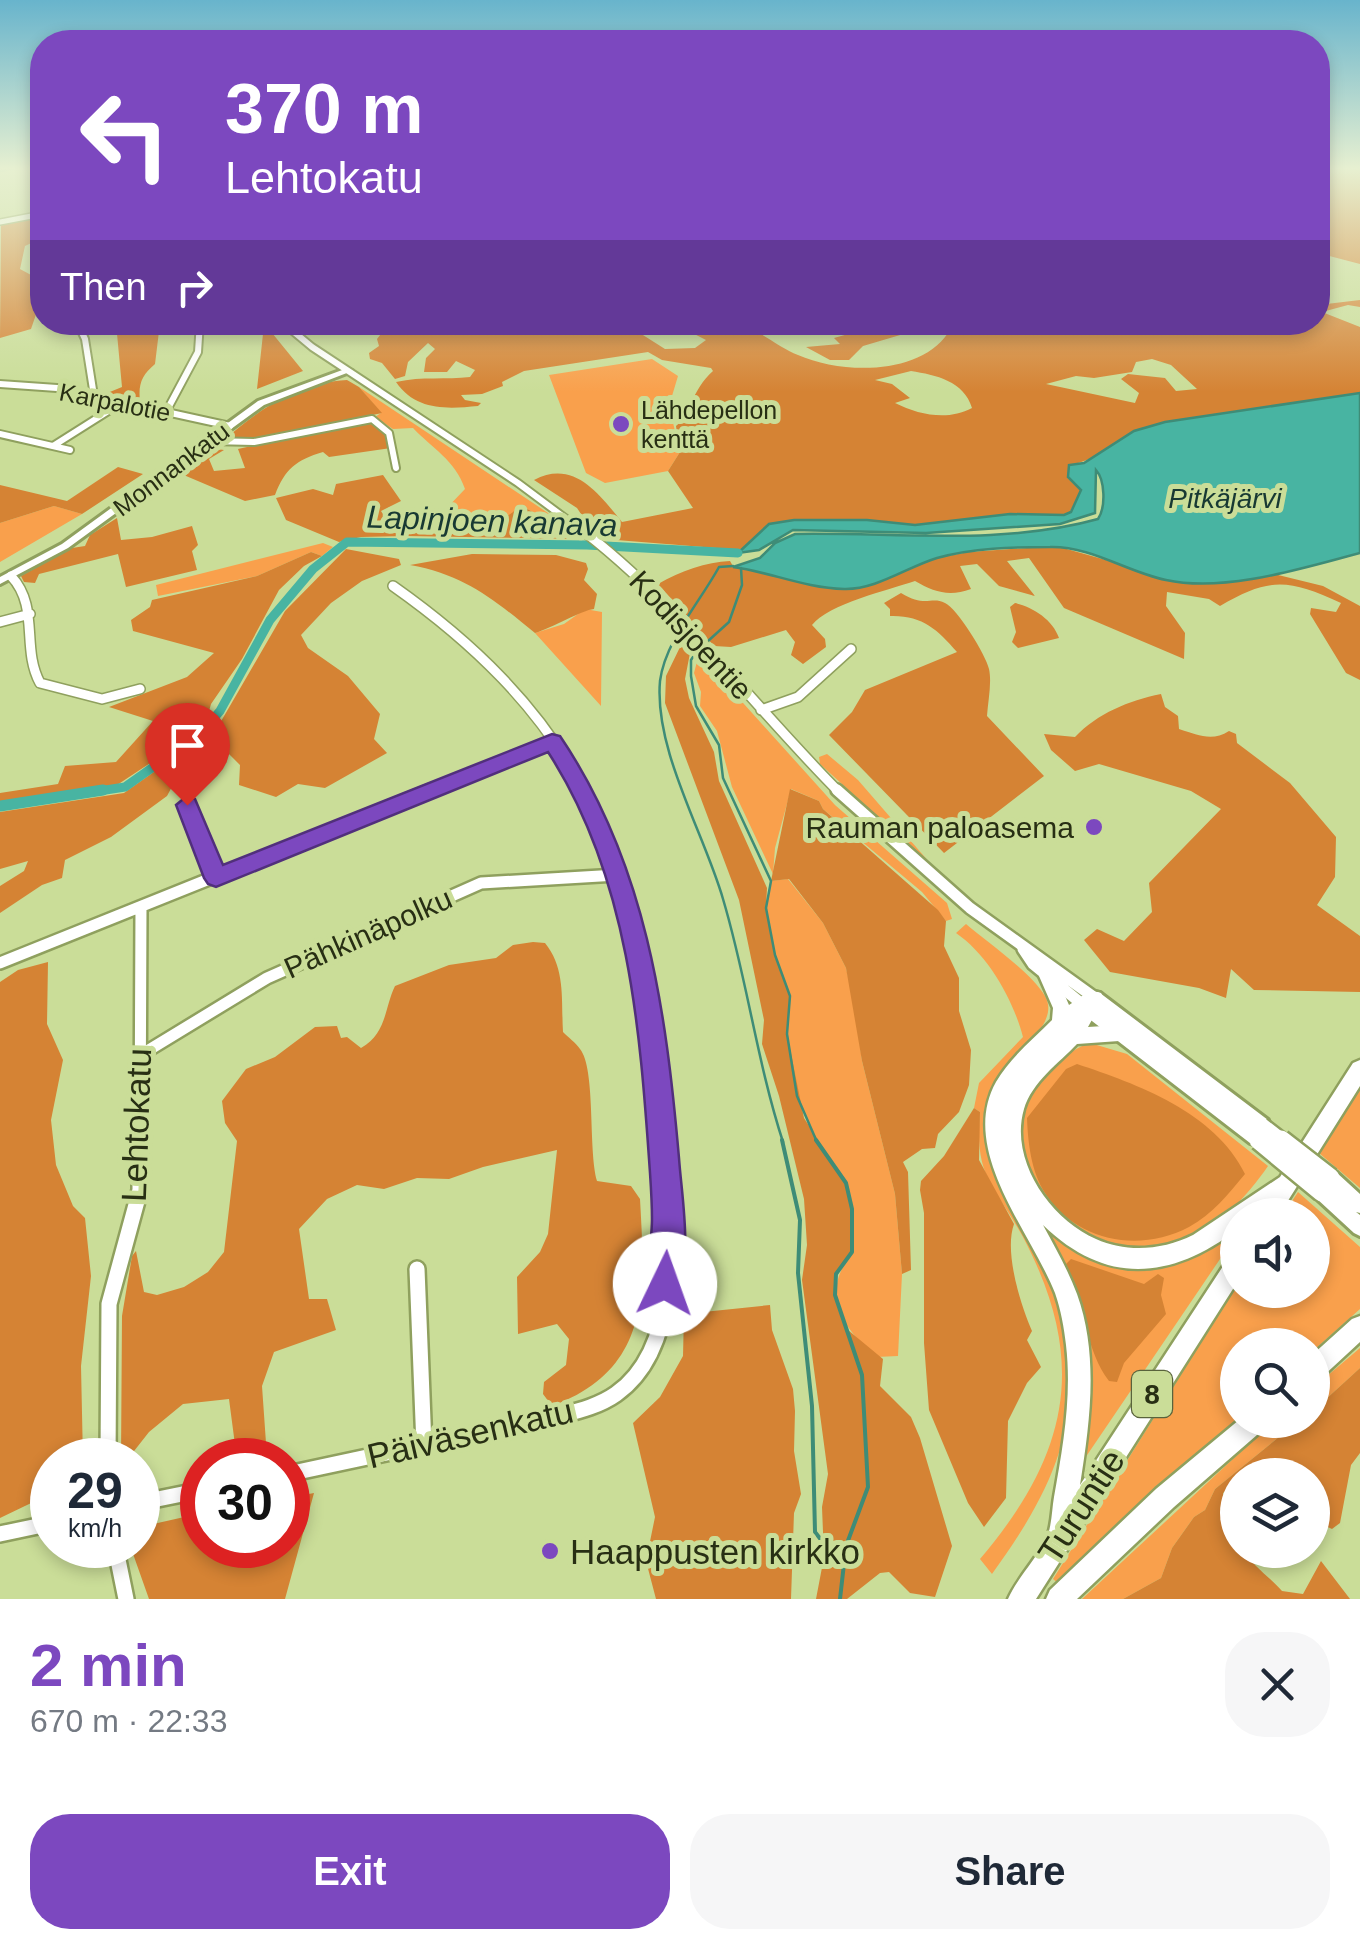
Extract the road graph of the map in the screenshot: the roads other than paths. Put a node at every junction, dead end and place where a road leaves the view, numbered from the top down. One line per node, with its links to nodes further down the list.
1 (83, 335): 6 (street)
2 (199, 335): 8 (street)
3 (300, 335): 4 (street, Kodisjoentie)
4 (348, 371): 9 (main road, Monnankatu); 21 (street, Kodisjoentie)
5 (0, 384): 6 (street, Karpalotie)
6 (94, 396): 7 (street, Karpalotie)
7 (121, 402): 8 (street, Karpalotie); 12 (street)
8 (166, 412): 9 (street, Karpalotie)
9 (230, 426): 11 (main road, Monnankatu)
10 (0, 434): 12 (street)
11 (210, 441): 14 (street); 15 (main road, Monnankatu)
12 (53, 446): 13 (street)
13 (70, 450)
14 (396, 468)
15 (6, 579): 17 (street)
16 (392, 586): 22 (street)
17 (30, 614): 18 (street); 20 (street)
18 (0, 622)
19 (851, 649): 21 (street)
20 (140, 689)
21 (761, 710): 27 (street, Kodisjoentie)
22 (552, 742): 24 (street); 25 (street)
23 (187, 805): 25 (street)
24 (617, 875): 33 (street, Pähkinäpolku); 49 (street, Päiväsenkatu)
25 (216, 878): 26 (street)
26 (138, 908): 28 (street); 33 (street, Lehtokatu)
27 (1022, 948): 29 (street, Kodisjoentie); 30 (street, Kodisjoentie)
28 (0, 963)
29 (1048, 976): 30 (street, Kodisjoentie); 31 (highway)
30 (1089, 1004): 31 (highway); 32 (main road, Kodisjoentie); 35 (main road, Kodisjoentie)
31 (1067, 1030): 32 (highway); 41 (highway); 53 (highway)
32 (1120, 1034): 35 (main road, Kodisjoentie)
33 (139, 1056): 47 (street, Lehtokatu)
34 (1360, 1070): 36 (highway)
35 (1259, 1131): 37 (main road, Kodisjoentie, bridge)
36 (1288, 1182): 38 (highway); 39 (highway)
37 (1326, 1185): 40 (main road, Kodisjoentie); 42 (main road, Kodisjoentie)
38 (1264, 1198)
39 (1277, 1198)
40 (1360, 1205)
41 (1220, 1227)
42 (1360, 1227)
43 (417, 1269): 49 (street)
44 (1220, 1288): 53 (highway, Turuntie / 8)
45 (1360, 1327): 46 (highway)
46 (1330, 1354)
47 (108, 1438)
48 (1236, 1438): 57 (highway)
49 (424, 1446): 50 (street, Päiväsenkatu)
50 (310, 1469)
51 (30, 1528): 52 (street)
52 (0, 1534)
53 (1059, 1541): 56 (highway, Turuntie / 8)
54 (120, 1568): 55 (street)
55 (126, 1599)
56 (1022, 1599)
57 (1060, 1599)

